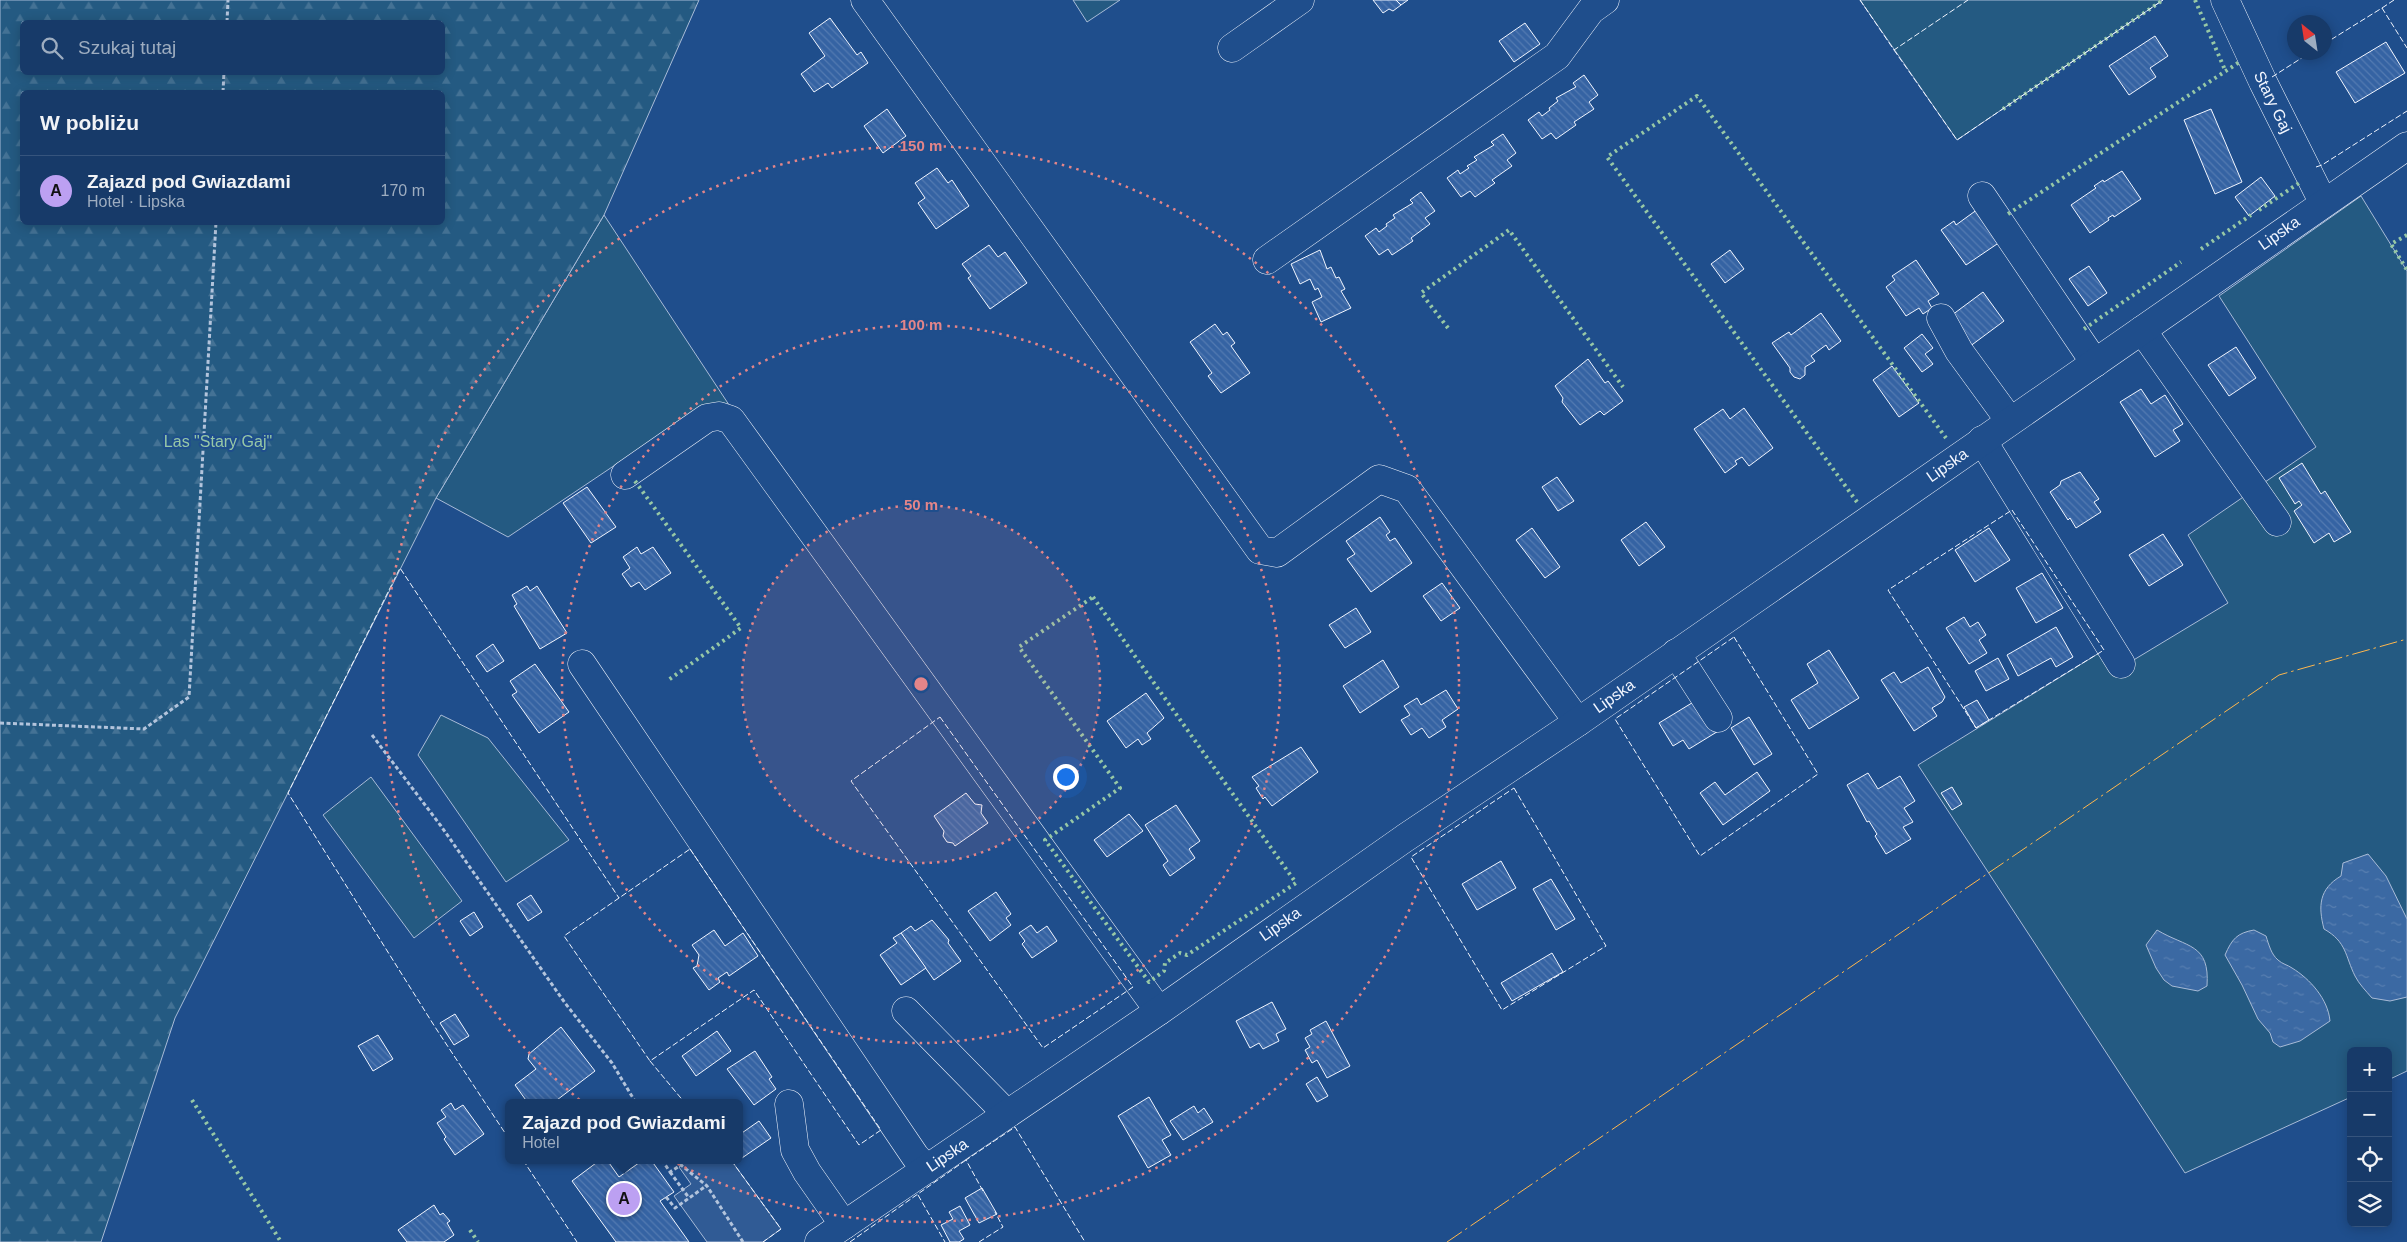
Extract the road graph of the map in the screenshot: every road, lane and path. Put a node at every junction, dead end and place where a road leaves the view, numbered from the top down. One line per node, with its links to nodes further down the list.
1 (228, 0): 6 (path)
2 (865, 0): 26 (street)
3 (1300, 0): 7 (street)
4 (1606, 0): 14 (street)
5 (2225, 0): 12 (street, Stary Gaj)
6 (227, 20)
7 (1232, 48)
8 (224, 75): 9 (path)
9 (223, 90)
10 (2407, 146): 12 (street, Lipska)
11 (1982, 196): 17 (street)
12 (2323, 202): 16 (street, Lipska)
13 (216, 225): 27 (path)
14 (1267, 260)
15 (1941, 318): 18 (street)
16 (2142, 330): 17 (street, Lipska); 21 (street)
17 (2095, 363): 18 (street, Lipska)
18 (2010, 421): 19 (street, Lipska)
19 (1982, 440): 22 (street, Lipska); 24 (street)
20 (626, 475): 30 (street)
21 (2276, 522)
22 (1676, 653): 25 (street); 26 (street, Lipska)
23 (582, 664): 35 (street)
24 (2121, 664)
25 (1718, 718)
26 (1578, 722): 30 (street, Lipska)
27 (0, 723)
28 (372, 735): 31 (path)
29 (906, 1011): 33 (street)
30 (1159, 1011): 33 (street, Lipska)
31 (634, 1099)
32 (789, 1104): 40 (street)
33 (1007, 1114): 35 (street, Lipska)
34 (665, 1164): 36 (path)
35 (927, 1168): 40 (street, Lipska)
36 (670, 1172): 37 (path); 39 (path)
37 (706, 1186): 39 (path); 41 (path)
38 (666, 1197): 39 (path)
39 (689, 1198)
40 (844, 1225): 42 (street, Lipska)
41 (743, 1242)
42 (819, 1242)

